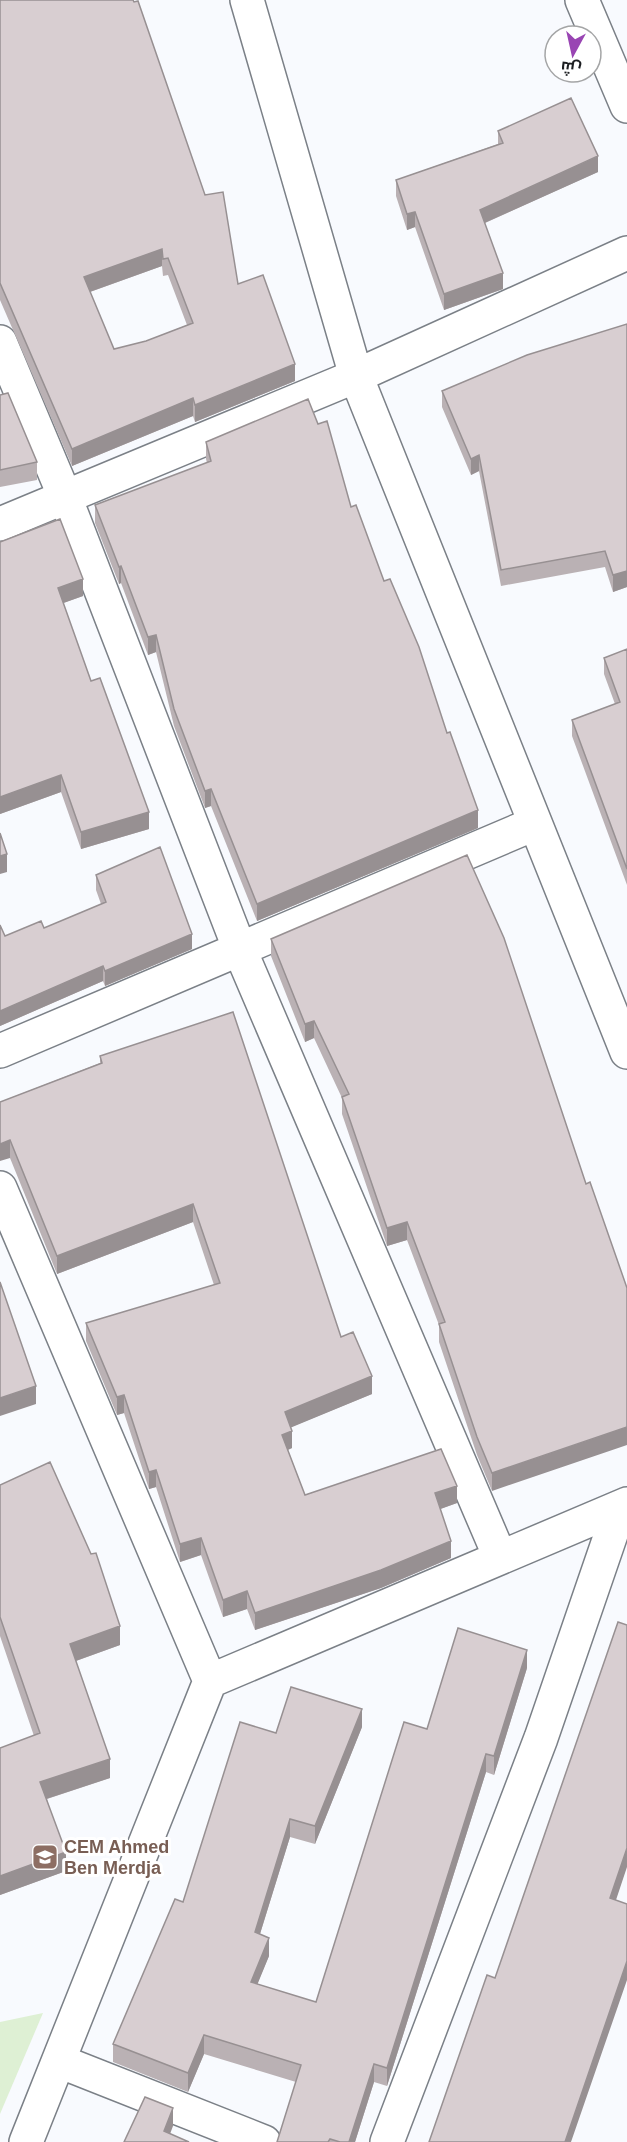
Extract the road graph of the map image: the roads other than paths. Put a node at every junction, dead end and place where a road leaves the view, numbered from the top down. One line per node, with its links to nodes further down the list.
1 (247, 0): 6 (street)
2 (582, 0): 3 (street)
3 (627, 106)
4 (627, 254): 6 (street)
5 (0, 342): 7 (street)
6 (356, 376): 7 (street); 9 (street)
7 (65, 497): 8 (street); 10 (street)
8 (0, 524)
9 (534, 824): 10 (street); 12 (street)
10 (240, 950): 11 (street); 16 (street)
11 (0, 1051)
12 (627, 1052)
13 (0, 1188): 14 (street)
14 (11, 1247): 17 (street)
15 (623, 1506): 16 (street); 21 (street)
16 (500, 1557): 17 (street)
17 (210, 1681): 18 (street)
18 (59, 2061): 19 (street); 20 (street)
19 (26, 2142)
20 (264, 2142)
21 (387, 2142)

